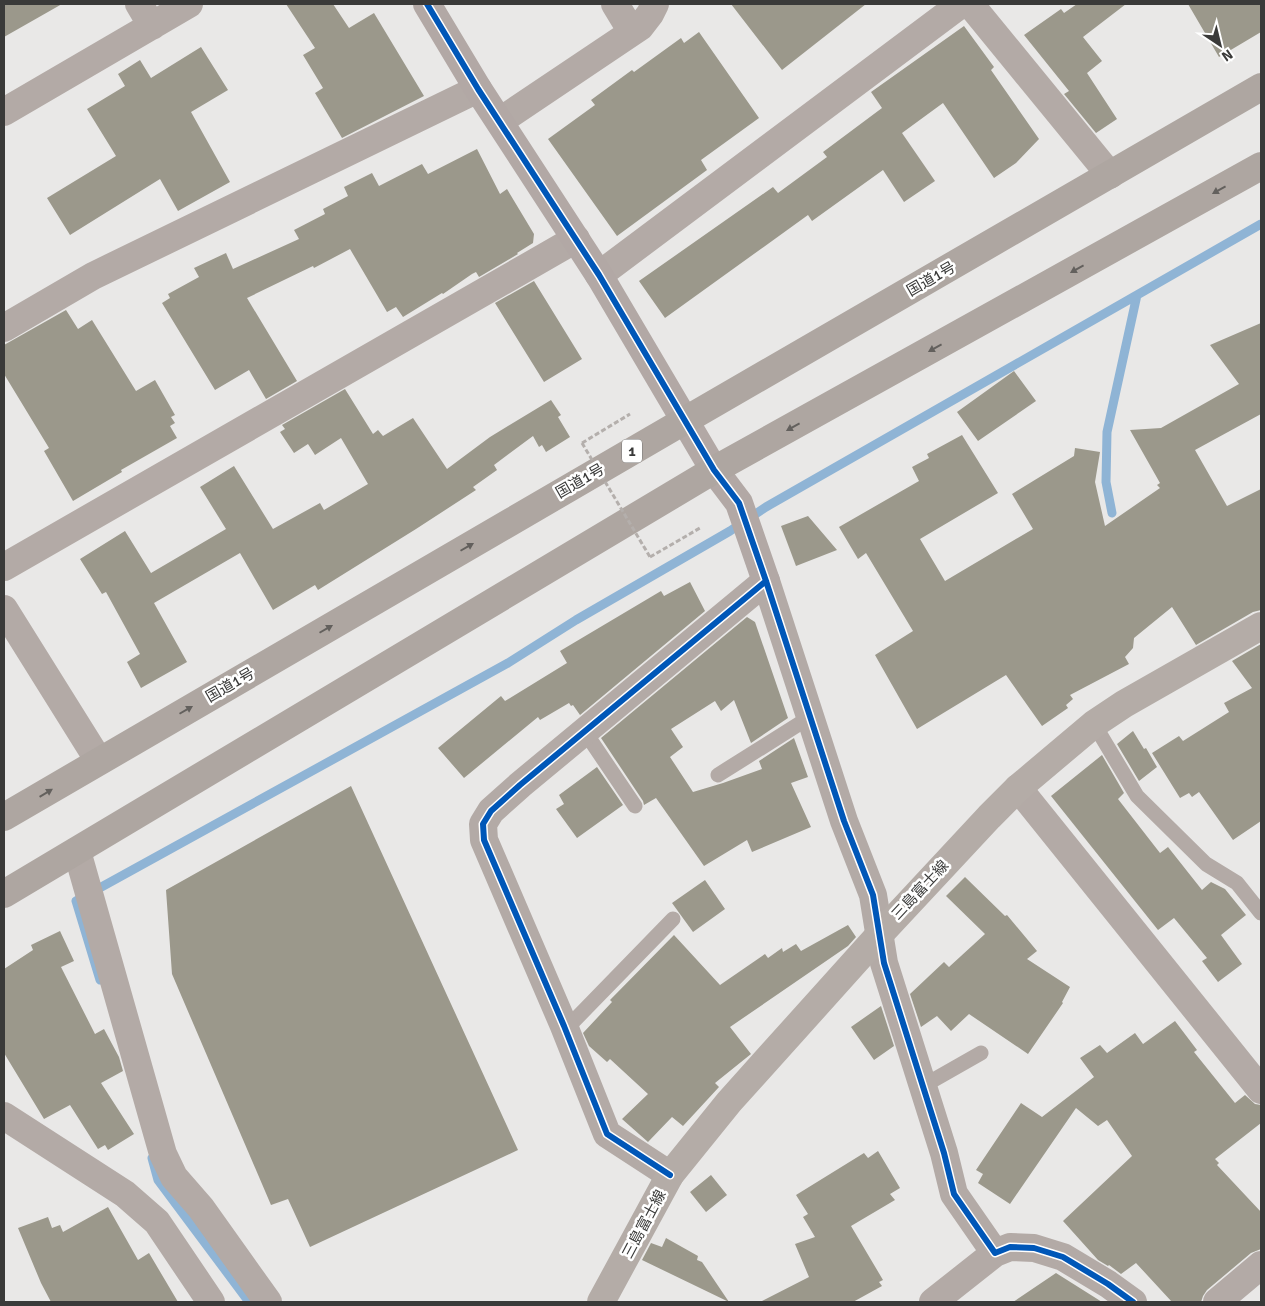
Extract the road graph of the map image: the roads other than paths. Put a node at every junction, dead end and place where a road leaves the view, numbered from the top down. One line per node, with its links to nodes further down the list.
1 (188, 4): 7 (street)
2 (427, 4): 10 (street)
3 (615, 4): 8 (street)
4 (655, 4): 8 (street)
5 (961, 4): 16 (street)
6 (970, 4): 14 (street)
7 (145, 15): 11 (street)
8 (632, 32): 12 (street)
9 (1261, 87): 14 (highway, 国道1号 / 1)
10 (478, 89): 12 (street); 17 (street)
11 (4, 112)
12 (500, 121): 15 (street)
13 (1261, 166): 19 (highway, one-way to 19)
14 (1110, 175): 18 (highway, 国道1号 / 1)
15 (576, 238): 16 (street); 20 (street)
16 (599, 275): 18 (street)
17 (4, 328)
18 (684, 421): 19 (street); 27 (highway, 国道1号 / 1, one-way to 18)
19 (714, 470): 21 (street); 32 (highway)
20 (4, 567)
21 (766, 581): 24 (street); 26 (street)
22 (4, 609): 27 (street)
23 (1261, 626): 25 (main road, 三島富士線)
24 (810, 717): 28 (lane); 36 (street)
25 (1094, 724): 29 (main road, 三島富士線); 34 (lane)
26 (585, 732): 30 (lane); 37 (street)
27 (99, 761): 31 (highway, 国道1号 / 1, one-way to 27)
28 (718, 774)
29 (1018, 788): 36 (main road, 三島富士線); 40 (street)
30 (635, 806)
31 (4, 817)
32 (77, 851): 33 (highway); 46 (street)
33 (4, 894)
34 (1261, 913)
35 (673, 919): 37 (lane)
36 (880, 934): 39 (street); 42 (main road, 三島富士線)
37 (565, 1030): 42 (street)
38 (981, 1053): 39 (lane)
39 (923, 1086): 43 (street)
40 (1261, 1090)
41 (4, 1116): 45 (street)
42 (670, 1175): 47 (main road, 三島富士線)
43 (995, 1253): 48 (street); 49 (street)
44 (1261, 1265): 50 (street)
45 (211, 1302)
46 (268, 1302)
47 (601, 1302)
48 (933, 1302)
49 (1133, 1302)
50 (1217, 1302)

